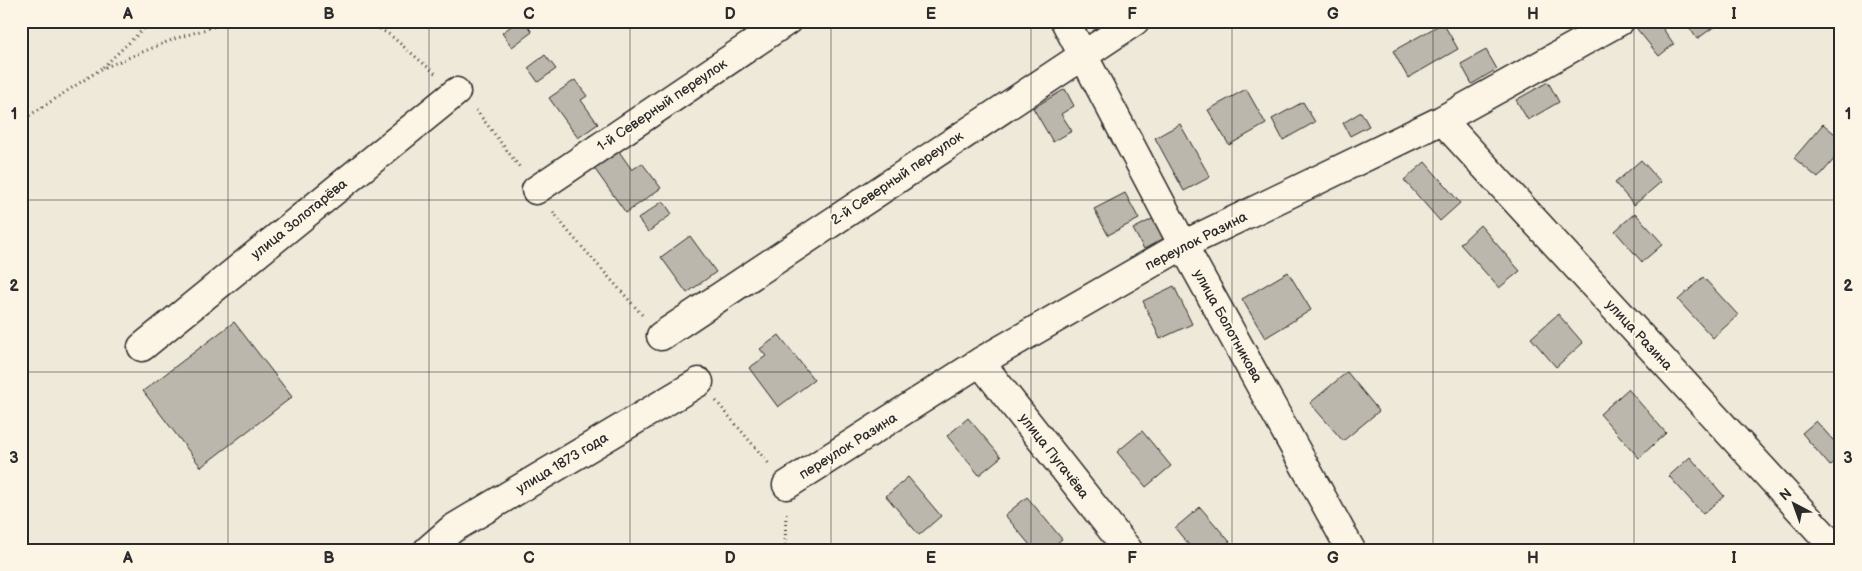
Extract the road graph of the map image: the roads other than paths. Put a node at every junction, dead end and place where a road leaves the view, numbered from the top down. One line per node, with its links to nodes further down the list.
1 (787, 21): 8 (street, 1-й Северный переулок)
2 (1065, 21): 5 (street, улица Болотникова)
3 (1135, 21): 5 (street, 2-й Северный переулок)
4 (1620, 21): 7 (street, переулок Разина)
5 (1083, 55): 9 (street, улица Болотникова); 10 (street, 2-й Северный переулок)
6 (456, 92): 11 (street, улица Золотарёва)
7 (1442, 120): 9 (street, переулок Разина); 18 (street, улица Разина)
8 (536, 190)
9 (1183, 246): 12 (street, переулок Разина); 17 (street, улица Болотникова)
10 (661, 336)
11 (142, 347)
12 (980, 362): 14 (street, переулок Разина); 16 (street, улица Пугачёва)
13 (699, 382): 15 (street, улица 1873 года)
14 (787, 485)
15 (428, 550)
16 (1128, 550)
17 (1351, 550)
18 (1837, 550)

